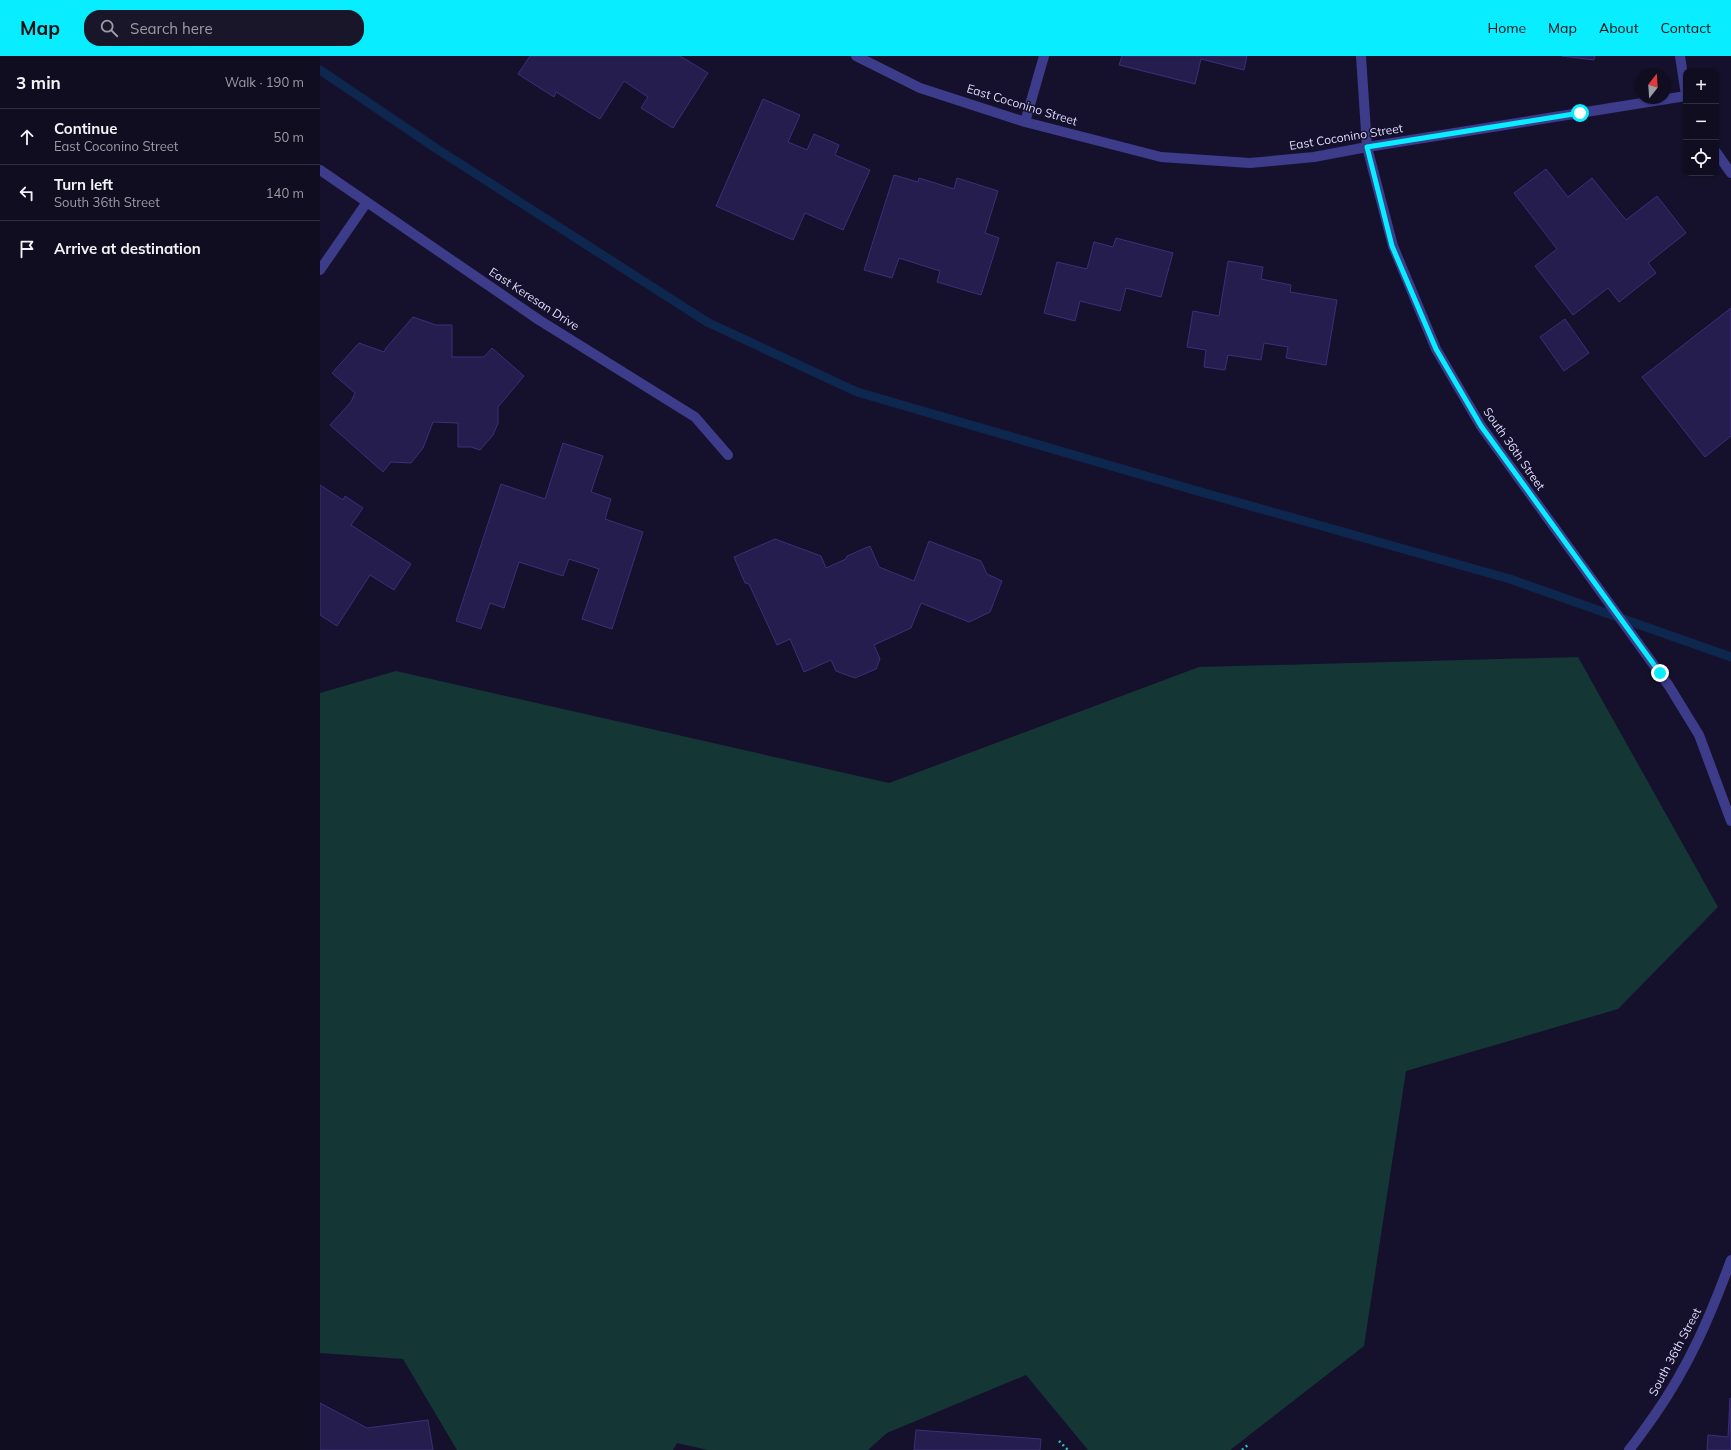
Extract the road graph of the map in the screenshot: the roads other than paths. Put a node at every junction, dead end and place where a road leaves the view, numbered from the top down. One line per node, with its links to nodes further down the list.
1 (856, 56): 7 (street, East Coconino Street)
2 (1044, 56): 7 (street)
3 (1361, 56): 8 (street, South 36th Street)
4 (1680, 56): 5 (street)
5 (1683, 76)
6 (1683, 95): 8 (street, East Coconino Street)
7 (1025, 122): 8 (street, East Coconino Street)
8 (1367, 147): 15 (street, South 36th Street)
9 (1719, 156): 11 (street)
10 (320, 170): 12 (street, East Keresan Drive)
11 (1731, 173)
12 (367, 202): 13 (street); 14 (street, East Keresan Drive)
13 (320, 270)
14 (728, 454)
15 (1731, 821)
16 (1731, 1260): 17 (street, South 36th Street)
17 (1629, 1450)

